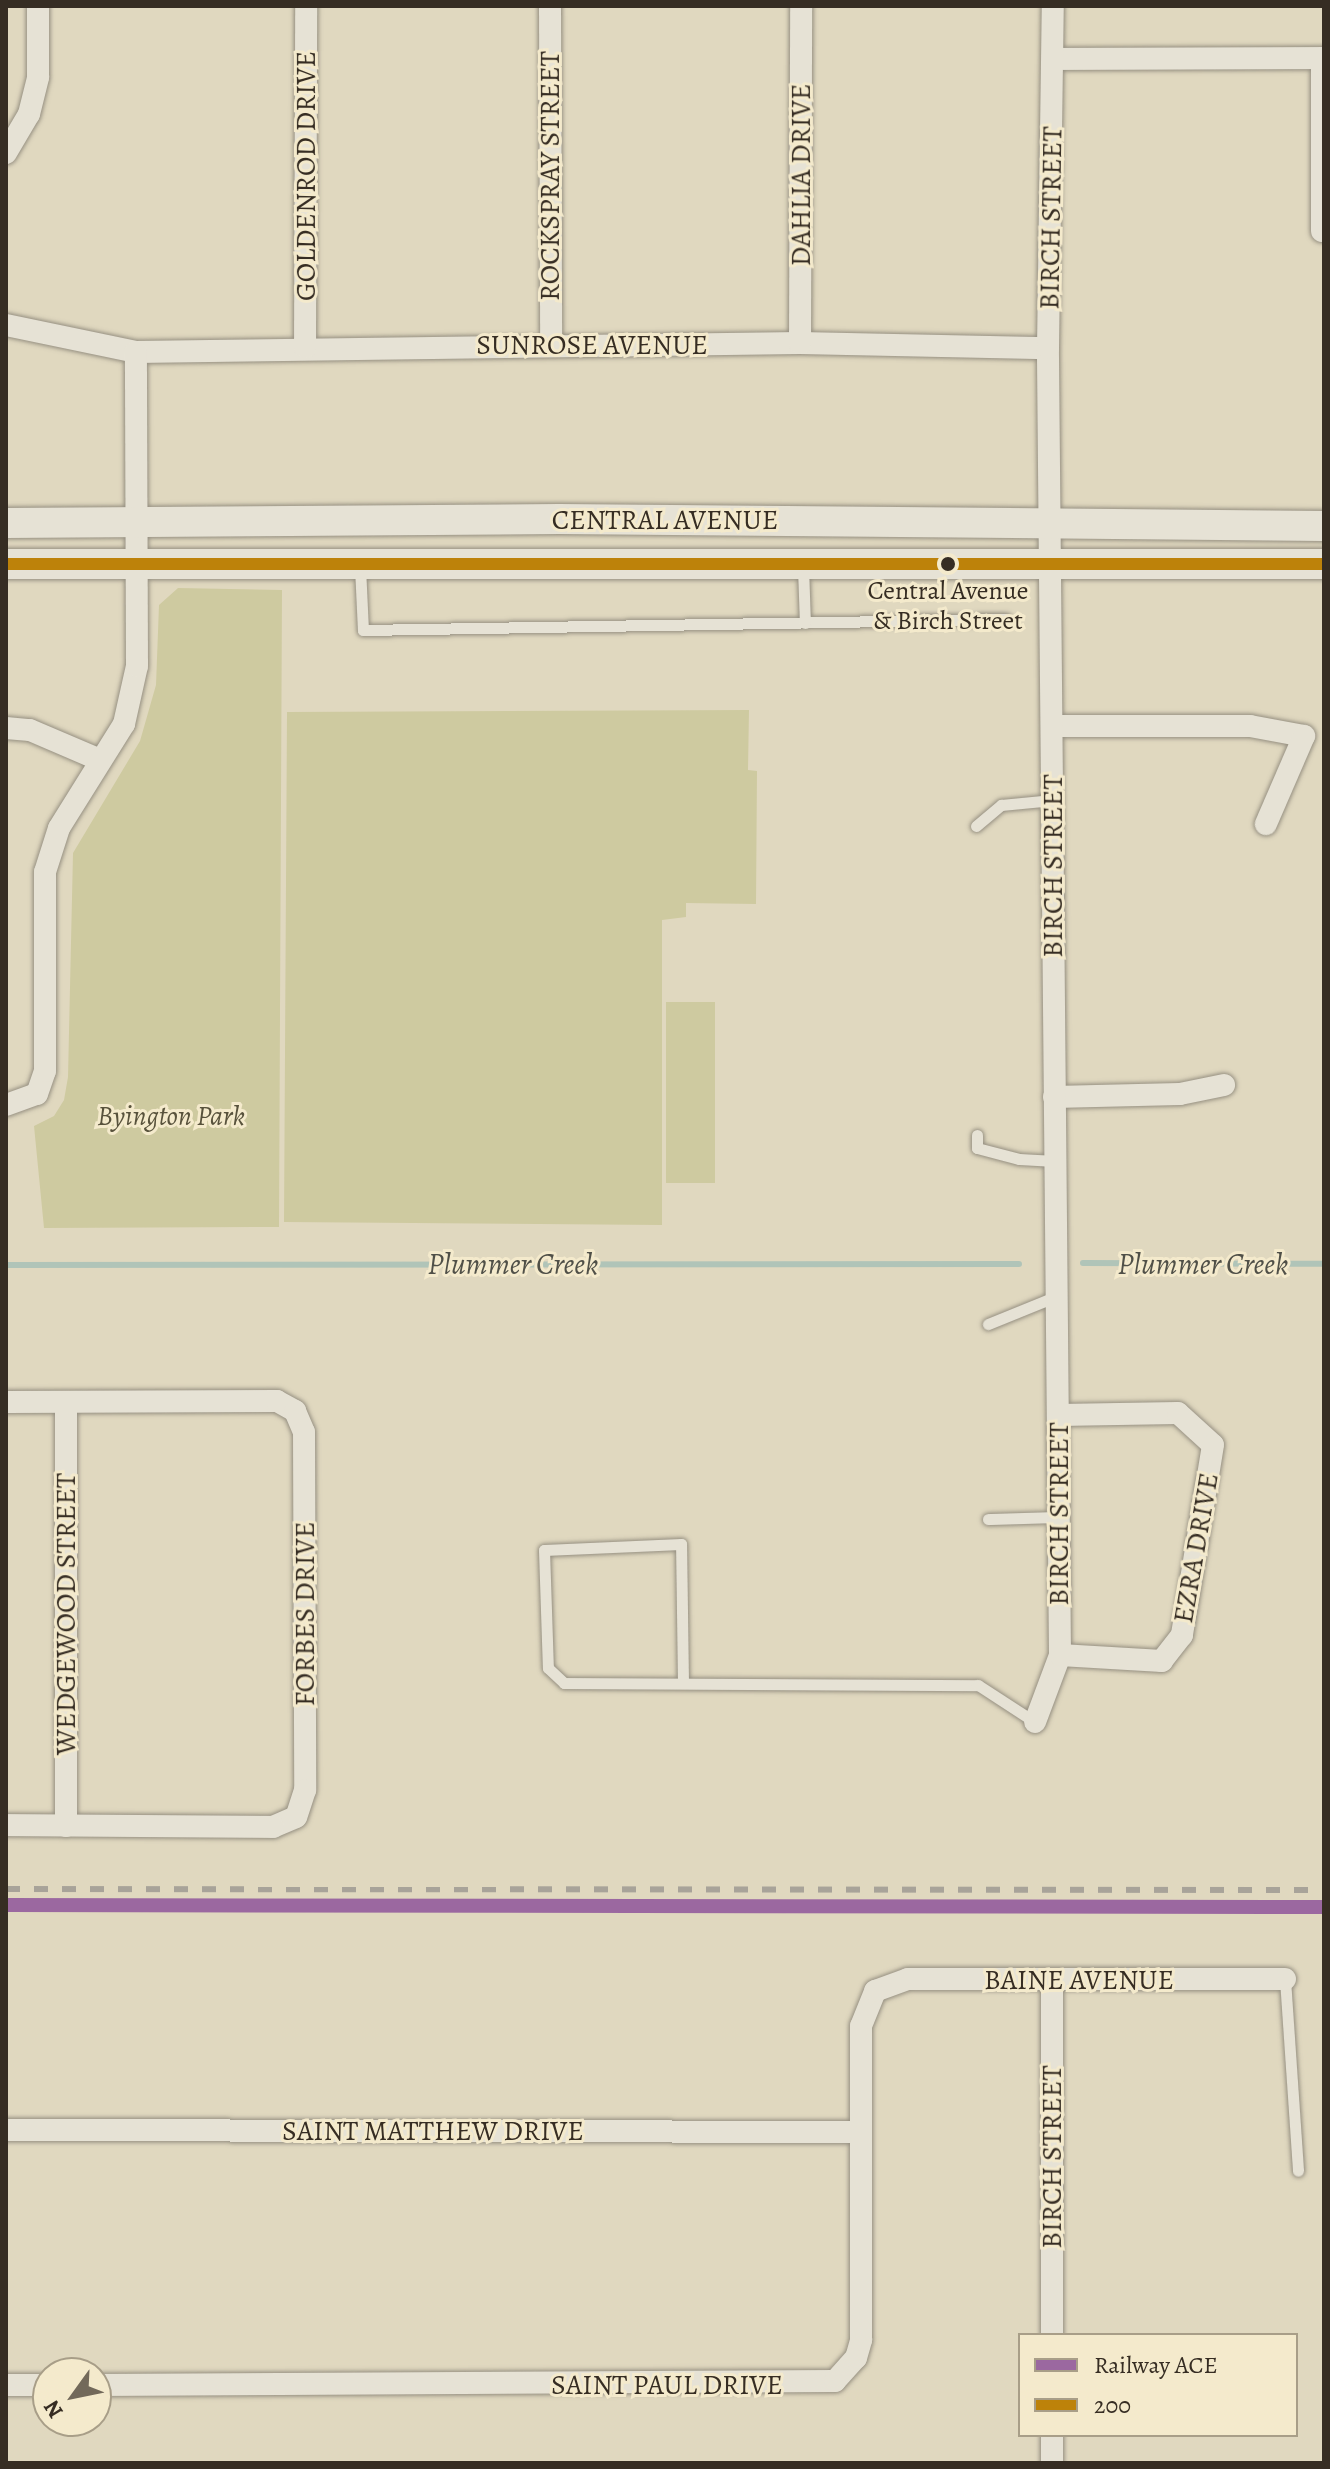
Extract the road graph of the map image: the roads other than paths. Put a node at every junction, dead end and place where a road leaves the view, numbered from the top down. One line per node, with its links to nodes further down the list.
1 (38, 6): 8 (street)
2 (306, 6): 13 (street, GOLDENROD DRIVE)
3 (550, 6): 12 (street, ROCKSPRAY STREET)
4 (801, 6): 11 (street, DAHLIA DRIVE)
5 (1053, 6): 7 (street, BIRCH STREET)
6 (1323, 58): 7 (street); 9 (street)
7 (1055, 59): 14 (street, BIRCH STREET)
8 (6, 153)
9 (1322, 231)
10 (6, 325): 15 (street, SUNROSE AVENUE)
11 (800, 343): 12 (street, SUNROSE AVENUE); 14 (street, SUNROSE AVENUE)
12 (551, 346): 13 (street, SUNROSE AVENUE)
13 (305, 347): 15 (street, SUNROSE AVENUE)
14 (1048, 348): 17 (street, BIRCH STREET)
15 (136, 352): 16 (street)
16 (137, 519): 17 (main road, CENTRAL AVENUE); 18 (main road, CENTRAL AVENUE); 25 (street)
17 (1051, 522): 19 (main road, CENTRAL AVENUE); 20 (street, BIRCH STREET)
18 (6, 523)
19 (1318, 524)
20 (1051, 561): 21 (main road, CENTRAL AVENUE); 23 (main road, CENTRAL AVENUE); 28 (street, BIRCH STREET)
21 (803, 563): 24 (main road, CENTRAL AVENUE); 27 (lane)
22 (6, 564): 25 (main road, CENTRAL AVENUE)
23 (1324, 564)
24 (360, 567): 25 (main road, CENTRAL AVENUE); 27 (lane)
25 (137, 568): 30 (street)
26 (1006, 619): 27 (lane)
27 (805, 623)
28 (1052, 726): 31 (street, BIRCH STREET); 32 (street)
29 (6, 728): 30 (street)
30 (100, 760): 36 (street)
31 (1053, 800): 33 (lane); 35 (street, BIRCH STREET)
32 (1266, 824)
33 (976, 826)
34 (1224, 1085): 35 (street)
35 (1054, 1097): 38 (street, BIRCH STREET)
36 (6, 1105)
37 (977, 1135): 38 (lane)
38 (1055, 1161): 39 (street, BIRCH STREET)
39 (1057, 1296): 40 (lane); 43 (street, BIRCH STREET)
40 (988, 1324)
41 (6, 1402): 42 (street, FORBES DRIVE)
42 (66, 1402): 50 (street, WEDGEWOOD STREET); 50 (street, FORBES DRIVE)
43 (1059, 1415): 44 (street, BIRCH STREET); 46 (street, EZRA DRIVE)
44 (1059, 1517): 45 (lane); 46 (street, BIRCH STREET)
45 (988, 1519)
46 (1060, 1655): 48 (street, BIRCH STREET)
47 (683, 1683): 47 (lane); 48 (lane)
48 (1035, 1722)
49 (6, 1825): 50 (street, FORBES DRIVE)
50 (66, 1826)
51 (1052, 1979): 52 (street, BAINE AVENUE); 53 (street, BAINE AVENUE); 57 (street, BIRCH STREET)
52 (1285, 1979): 56 (lane)
53 (875, 1991): 55 (street, SAINT PAUL DRIVE)
54 (6, 2130): 55 (street, SAINT MATTHEW DRIVE)
55 (861, 2132): 60 (street, SAINT PAUL DRIVE)
56 (1298, 2171)
57 (1052, 2333)
58 (6, 2385): 59 (street)
59 (32, 2385)
60 (112, 2385)
61 (1052, 2437): 62 (street)
62 (1052, 2463)

